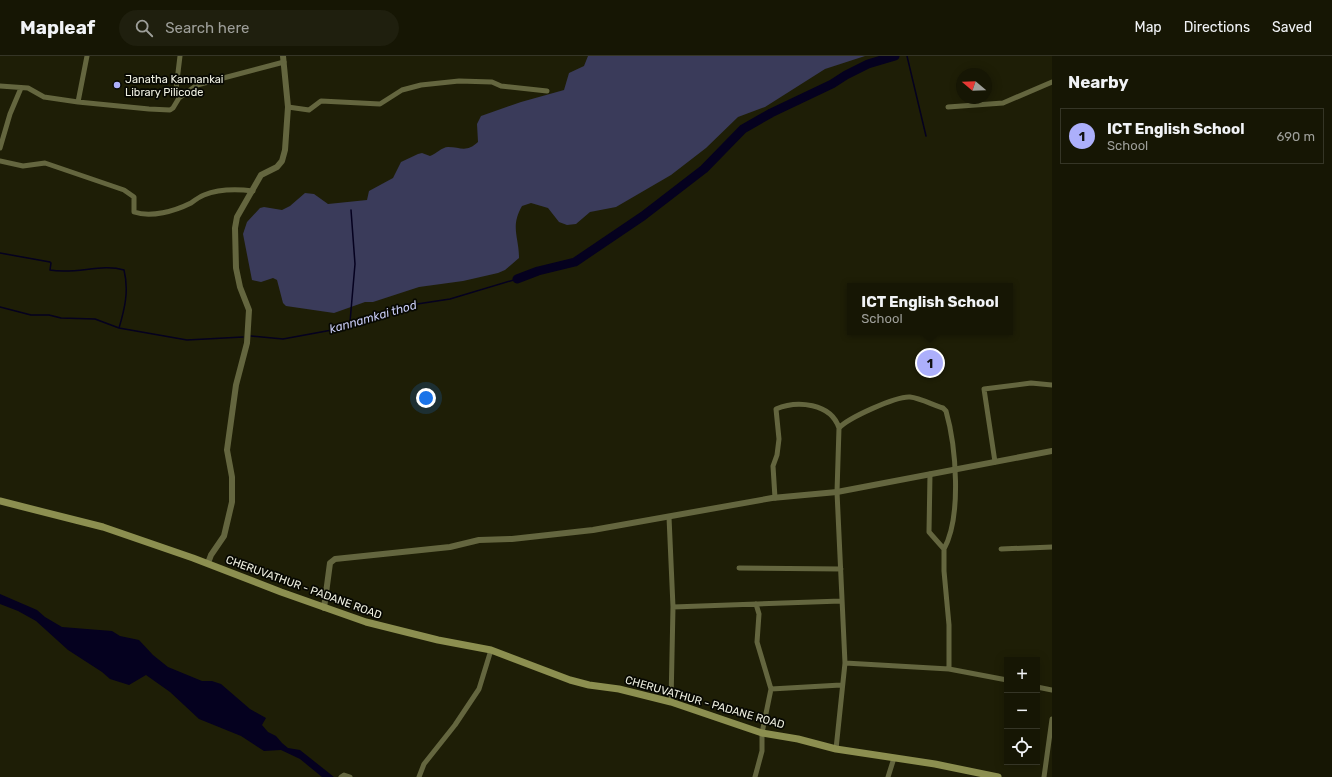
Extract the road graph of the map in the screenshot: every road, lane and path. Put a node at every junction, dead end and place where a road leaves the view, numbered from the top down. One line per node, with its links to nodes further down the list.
1 (87, 56): 9 (street)
2 (180, 56): 8 (street)
3 (284, 59): 8 (street); 10 (street)
4 (1052, 82): 11 (street)
5 (0, 86): 6 (street)
6 (21, 88): 9 (street); 12 (street)
7 (547, 92): 10 (street)
8 (179, 98): 9 (street)
9 (78, 102)
10 (288, 107): 14 (street)
11 (948, 107)
12 (0, 148)
13 (0, 161): 14 (street)
14 (253, 191): 28 (street)
15 (1052, 386): 18 (street)
16 (839, 428): 19 (street); 21 (street); 22 (street)
17 (1052, 451): 18 (street)
18 (995, 462): 19 (street)
19 (955, 470): 20 (street); 26 (street)
20 (930, 474): 21 (street); 26 (street)
21 (837, 492): 22 (street); 30 (street)
22 (775, 498): 24 (street)
23 (0, 501): 28 (main road, CHERUVATHUR - PADANE ROAD)
24 (669, 517): 33 (street); 34 (street)
25 (1052, 547): 27 (street)
26 (944, 549): 37 (street)
27 (1001, 549)
28 (208, 563): 34 (main road, CHERUVATHUR - PADANE ROAD)
29 (739, 568): 30 (street)
30 (841, 569): 31 (street)
31 (841, 601): 32 (street); 36 (street)
32 (756, 604): 33 (street); 41 (street)
33 (673, 607): 43 (street)
34 (324, 608): 35 (main road, CHERUVATHUR - PADANE ROAD)
35 (491, 650): 43 (main road, CHERUVATHUR - PADANE ROAD); 50 (street)
36 (845, 663): 37 (street); 39 (street)
37 (949, 670): 38 (street)
38 (1004, 679)
39 (841, 685): 41 (street); 46 (street)
40 (1040, 688): 42 (street)
41 (770, 689): 45 (street)
42 (1052, 690)
43 (671, 702): 45 (main road, CHERUVATHUR - PADANE ROAD)
44 (1052, 719): 54 (street)
45 (762, 732): 46 (main road, CHERUVATHUR - PADANE ROAD); 51 (street)
46 (836, 749): 47 (main road, CHERUVATHUR - PADANE ROAD)
47 (894, 758): 52 (street); 53 (main road, CHERUVATHUR - PADANE ROAD)
48 (341, 777): 49 (street)
49 (350, 777)
50 (419, 777)
51 (755, 777)
52 (888, 777)
53 (998, 777)
54 (1044, 777)

